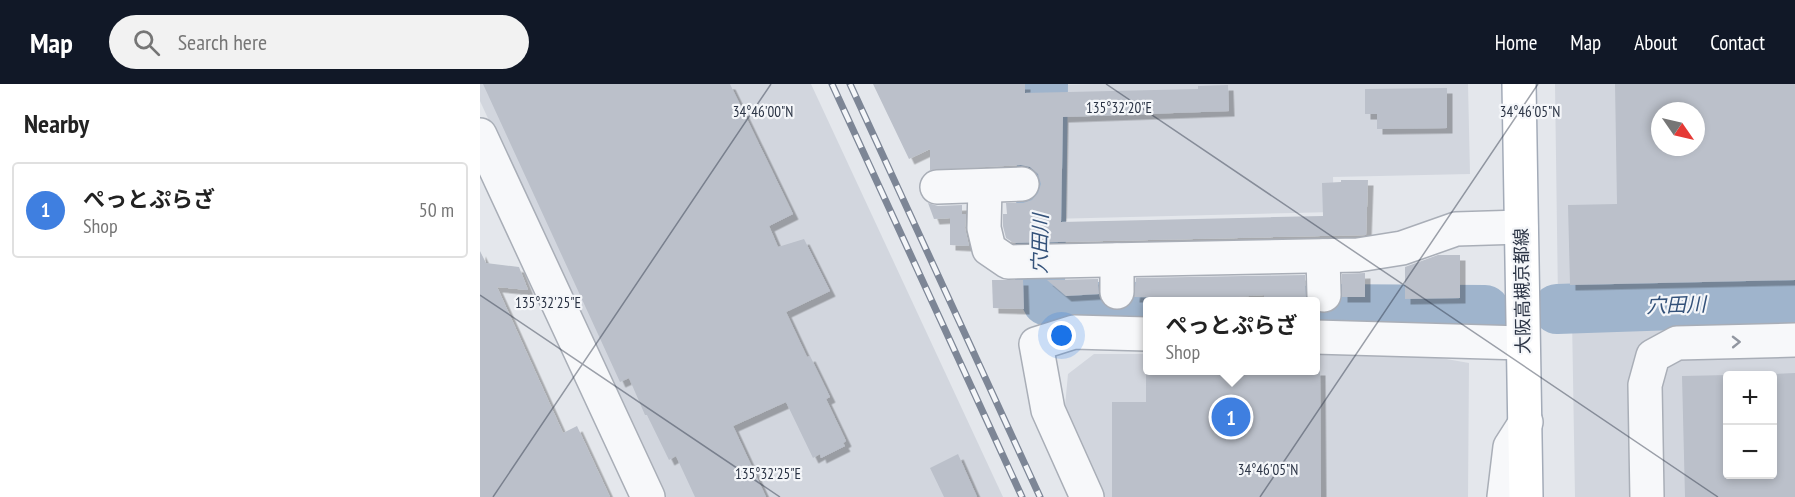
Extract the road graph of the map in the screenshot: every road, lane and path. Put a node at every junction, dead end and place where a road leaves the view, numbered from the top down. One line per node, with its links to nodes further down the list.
1 (1519, 84): 6 (main road, 大阪高槻京都線)
2 (480, 135): 16 (street)
3 (1022, 184): 4 (street)
4 (985, 186): 5 (street); 8 (street)
5 (937, 187)
6 (1521, 227): 7 (street); 14 (main road, 大阪高槻京都線)
7 (1323, 256): 8 (street); 10 (street)
8 (1117, 260): 9 (street)
9 (1117, 292)
10 (1324, 295)
11 (1143, 334): 17 (street)
12 (1320, 337): 14 (street)
13 (1795, 340): 21 (street, one-way to 13)
14 (1522, 343): 15 (main road, 大阪高槻京都線)
15 (1526, 422): 18 (street); 19 (main road, 大阪高槻京都線); 20 (street)
16 (648, 497)
17 (1087, 497)
18 (1504, 497)
19 (1526, 497)
20 (1541, 497)
21 (1647, 497)

